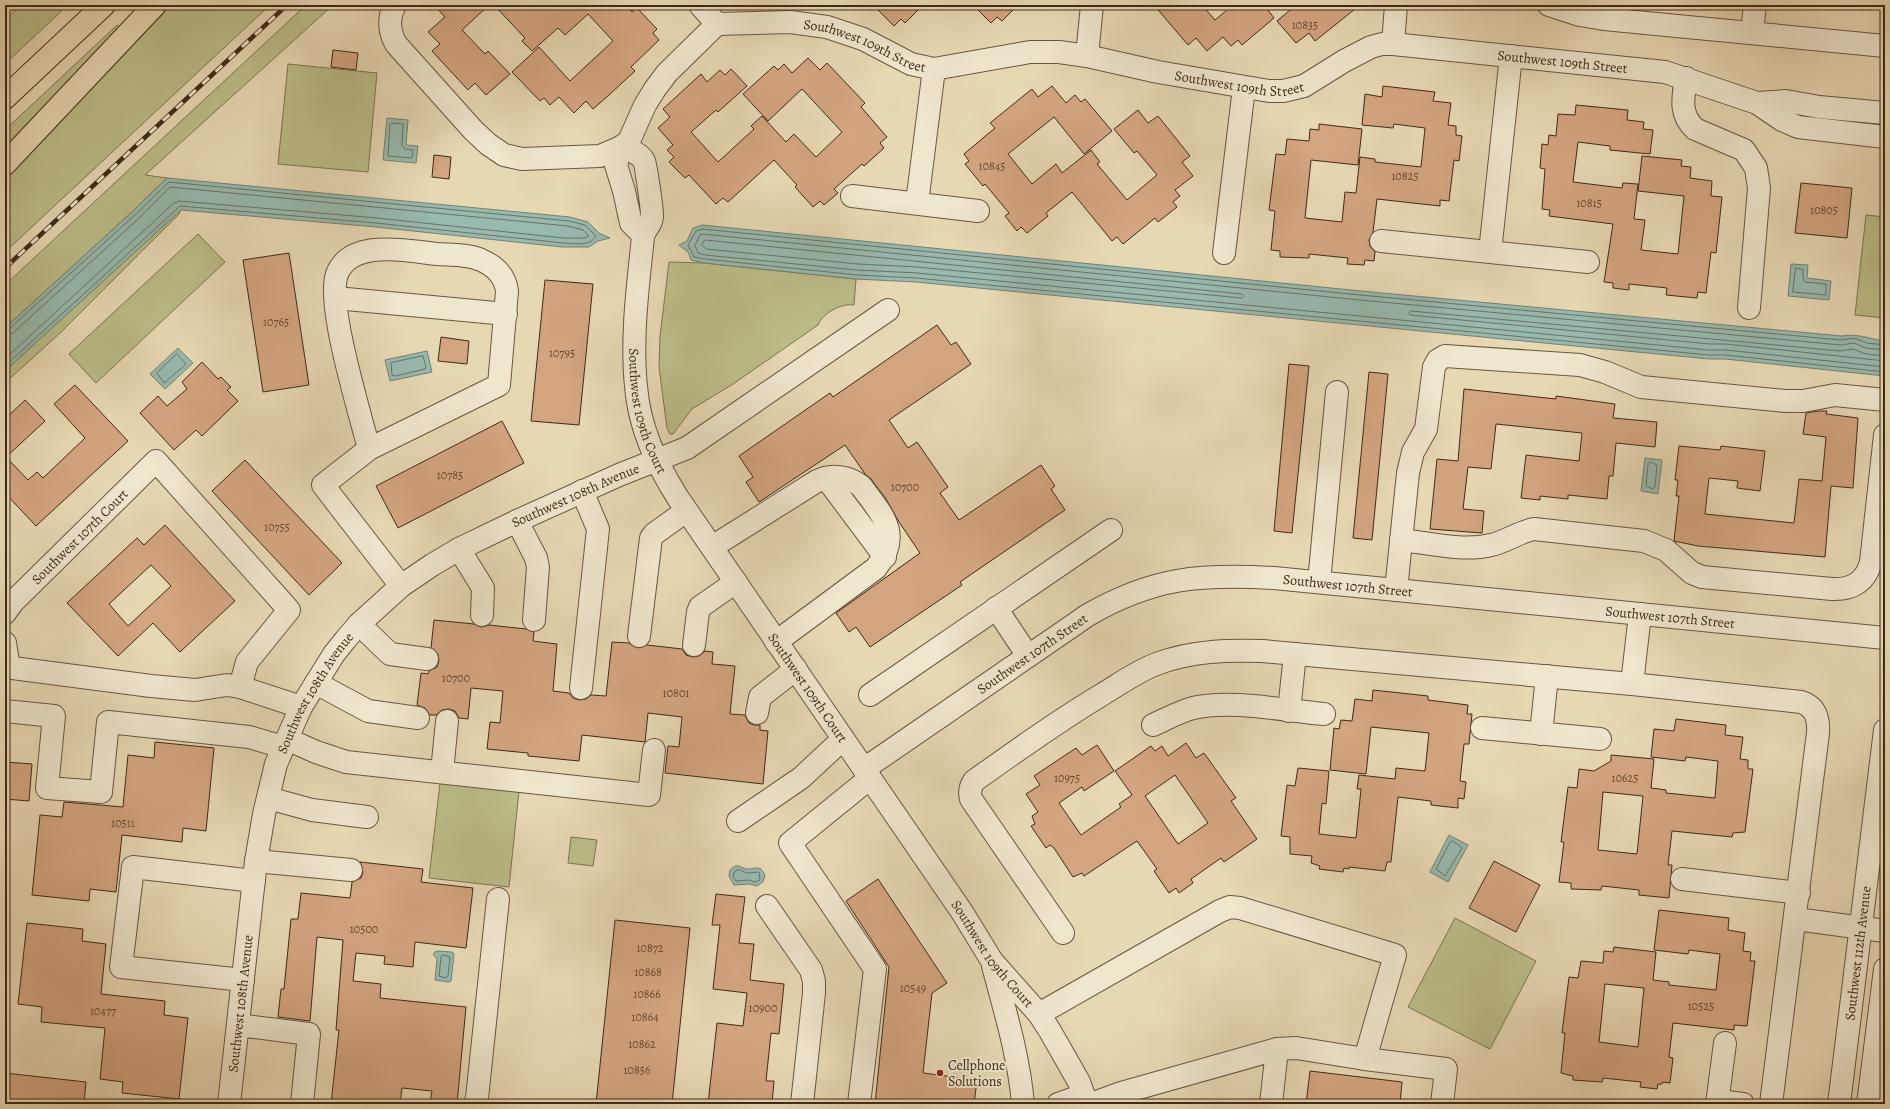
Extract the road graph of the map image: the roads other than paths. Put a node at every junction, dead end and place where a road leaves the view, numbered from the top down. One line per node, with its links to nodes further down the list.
1 (104, 5): 18 (highway)
2 (156, 5): 25 (highway)
3 (395, 5): 24 (street)
4 (700, 5): 9 (street)
5 (1092, 5): 13 (street)
6 (1396, 5): 11 (street)
7 (1549, 5): 10 (street)
8 (1755, 5): 10 (street)
9 (717, 24): 15 (street, Southwest 109th Street); 24 (street)
10 (1752, 33): 12 (street)
11 (1392, 44): 14 (street, Southwest 109th Street); 17 (street, Southwest 109th Street)
12 (1885, 46)
13 (1087, 56): 15 (street, Southwest 109th Street); 17 (street, Southwest 109th Street)
14 (1511, 56): 16 (street, Southwest 109th Street); 30 (street)
15 (934, 69): 27 (street)
16 (1686, 78): 19 (street, Southwest 109th Street); 34 (street)
17 (1244, 88): 31 (street)
18 (5, 98)
19 (1757, 103): 20 (street, Southwest 109th Street); 22 (street, Southwest 109th Street)
20 (1812, 106): 21 (street, Southwest 109th Street); 22 (street)
21 (1885, 113)
22 (1810, 128): 23 (street, Southwest 109th Street)
23 (1885, 137)
24 (621, 147): 41 (street, Southwest 109th Court)
25 (5, 164)
26 (852, 196): 27 (street)
27 (917, 203): 28 (street)
28 (978, 210)
29 (1381, 241): 30 (street)
30 (1490, 252): 32 (street)
31 (1224, 253)
32 (1588, 262)
33 (336, 298): 36 (street); 36 (street); 40 (street)
34 (1749, 308)
35 (888, 310): 41 (street, Southwest 108th Avenue)
36 (506, 314): 40 (street)
37 (1337, 392): 50 (street)
38 (1885, 400): 46 (street)
39 (1885, 435): 46 (street)
40 (369, 448): 51 (street)
41 (657, 462): 42 (street, Southwest 108th Avenue); 43 (street, Southwest 109th Court)
42 (582, 491): 44 (street, Southwest 108th Avenue); 73 (street)
43 (686, 511): 47 (street, Southwest 109th Court); 59 (street)
44 (517, 520): 48 (street, Southwest 108th Avenue); 57 (street)
45 (1111, 530): 53 (street)
46 (1401, 540): 52 (street)
47 (712, 547): 49 (street, Southwest 109th Court); 61 (street)
48 (459, 549): 51 (street, Southwest 108th Avenue); 56 (street)
49 (736, 582): 61 (street, Southwest 109th Court); 63 (street)
50 (1319, 582): 52 (street, Southwest 107th Street); 65 (street, Southwest 107th Street)
51 (401, 586): 58 (street, Southwest 108th Avenue)
52 (1396, 590): 55 (street, Southwest 107th Street)
53 (996, 608): 65 (street); 74 (street)
54 (5, 613): 72 (street, Southwest 107th Court)
55 (1640, 614): 60 (street, Southwest 107th Street); 71 (street)
56 (482, 615)
57 (534, 620)
58 (359, 624): 66 (street); 70 (street, Southwest 108th Avenue)
59 (639, 636)
60 (1885, 638)
61 (776, 642): 68 (street, Southwest 109th Court)
62 (5, 643): 67 (street)
63 (694, 645)
64 (1295, 654): 69 (street); 77 (street); 104 (street)
65 (1028, 656): 91 (street, Southwest 107th Street)
66 (427, 659)
67 (7, 667): 72 (street)
68 (796, 670): 78 (street); 86 (street, Southwest 109th Court)
69 (1547, 676): 71 (street); 85 (street)
70 (316, 683): 75 (street, Southwest 108th Avenue); 80 (street)
71 (1632, 684): 98 (street)
72 (240, 687): 75 (street)
73 (581, 688)
74 (870, 695)
75 (301, 707): 88 (street, Southwest 108th Avenue)
76 (5, 711): 88 (street)
77 (1289, 711): 79 (street); 82 (street)
78 (757, 713)
79 (1324, 714)
80 (418, 718)
81 (447, 720): 90 (street)
82 (1153, 725)
83 (1482, 728): 85 (street)
84 (1885, 730): 102 (street, Southwest 112th Avenue)
85 (1541, 734): 87 (street)
86 (843, 739): 91 (street, Southwest 109th Court); 94 (street)
87 (1600, 739)
88 (285, 743): 90 (street); 92 (street, Southwest 108th Avenue)
89 (654, 750): 90 (street)
90 (442, 772)
91 (867, 773): 105 (street, Southwest 109th Court); 120 (street, Southwest 107th Street)
92 (268, 798): 93 (street); 96 (street, Southwest 108th Avenue)
93 (367, 817)
94 (738, 821)
95 (351, 870): 96 (street)
96 (255, 871): 107 (street, Southwest 108th Avenue); 107 (street)
97 (1682, 879): 98 (street)
98 (1799, 893): 101 (street)
99 (498, 899): 118 (street)
100 (767, 906): 119 (street)
101 (1796, 919): 102 (street); 126 (street)
102 (1861, 928): 103 (street); 127 (street, Southwest 112th Avenue)
103 (1885, 931)
104 (1063, 933)
105 (992, 961): 108 (street, Southwest 109th Court); 121 (street)
106 (1885, 969): 128 (street, Southwest 112th Avenue)
107 (243, 980): 109 (street, Southwest 108th Avenue)
108 (1038, 1014): 112 (street); 114 (street, Southwest 109th Court)
109 (238, 1025): 116 (street, Southwest 108th Avenue); 117 (street)
110 (1725, 1043): 115 (street)
111 (1277, 1049): 112 (street); 113 (street); 123 (street)
112 (1365, 1059): 124 (street)
113 (1123, 1099): 114 (street)
114 (1087, 1101): 122 (street)
115 (1717, 1102): 125 (street)
116 (229, 1104)
117 (302, 1104)
118 (475, 1104)
119 (802, 1104)
120 (859, 1104)
121 (1023, 1104)
122 (1058, 1104)
123 (1271, 1104)
124 (1442, 1104)
125 (1743, 1104)
126 (1771, 1104)
127 (1839, 1104)
128 (1868, 1104)

